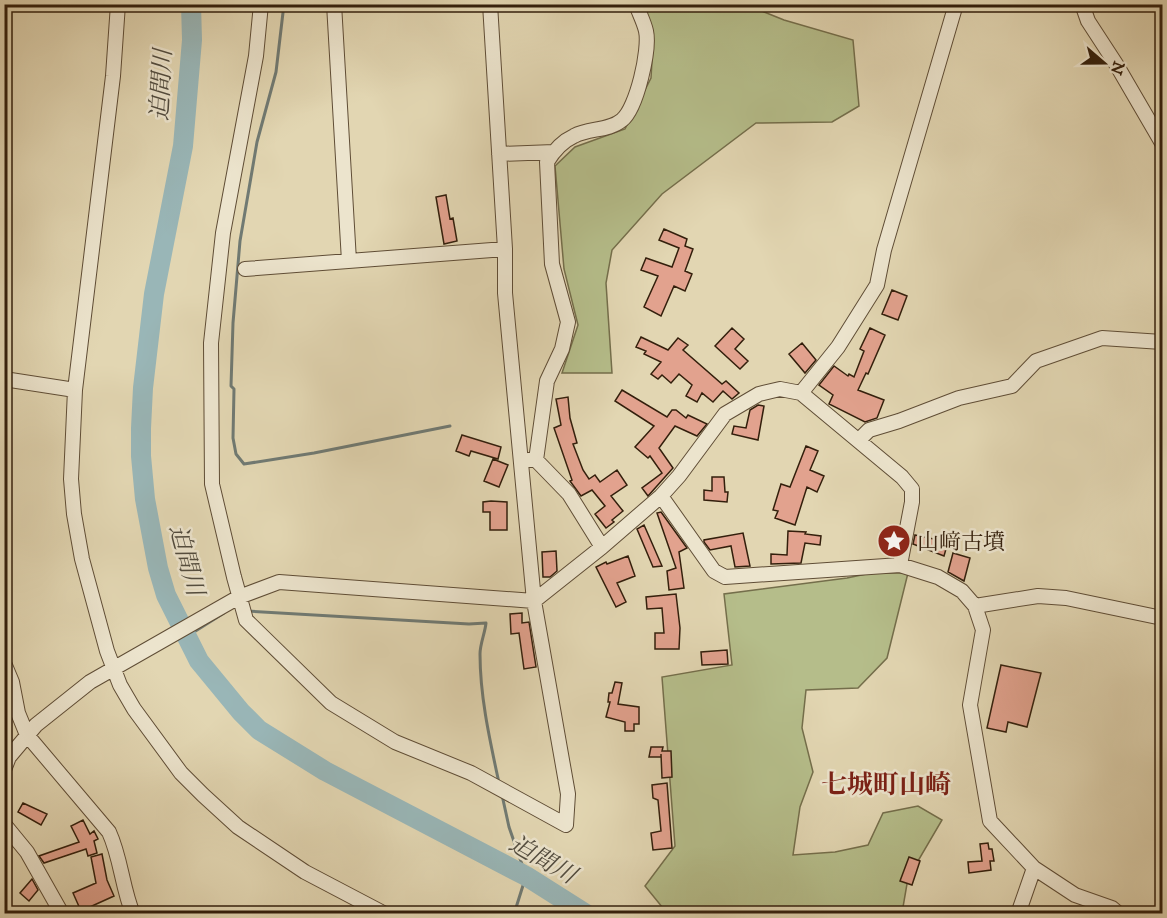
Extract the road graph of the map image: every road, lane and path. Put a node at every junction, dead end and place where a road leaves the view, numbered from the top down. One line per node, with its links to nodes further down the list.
1 (118, 4): 16 (street)
2 (261, 4): 24 (street)
3 (334, 4): 12 (street)
4 (490, 4): 10 (street)
5 (636, 4): 9 (street)
6 (956, 4): 17 (street)
7 (1082, 4): 8 (street)
8 (1162, 143)
9 (554, 152): 10 (street); 20 (street)
10 (499, 154): 11 (street)
11 (505, 249): 12 (street); 19 (street)
12 (349, 261): 13 (street)
13 (245, 269)
14 (1162, 342): 18 (street)
15 (4, 380): 16 (street)
16 (75, 390): 29 (street)
17 (801, 393): 18 (street); 21 (street)
18 (859, 440): 23 (street)
19 (520, 460): 20 (street); 25 (street)
20 (536, 460): 22 (street)
21 (661, 496): 22 (street); 23 (street)
22 (602, 547): 25 (street)
23 (900, 565): 26 (street)
24 (239, 597): 25 (street); 25 (street); 29 (street)
25 (534, 601)
26 (975, 606): 27 (street); 33 (street)
27 (1162, 618)
28 (4, 663): 30 (street)
29 (113, 668): 30 (street); 36 (street)
30 (27, 735): 31 (street); 35 (street)
31 (6, 763)
32 (4, 824): 34 (street)
33 (1034, 868): 37 (street); 38 (street)
34 (62, 914)
35 (133, 914)
36 (385, 914)
37 (1018, 914)
38 (1119, 914)

